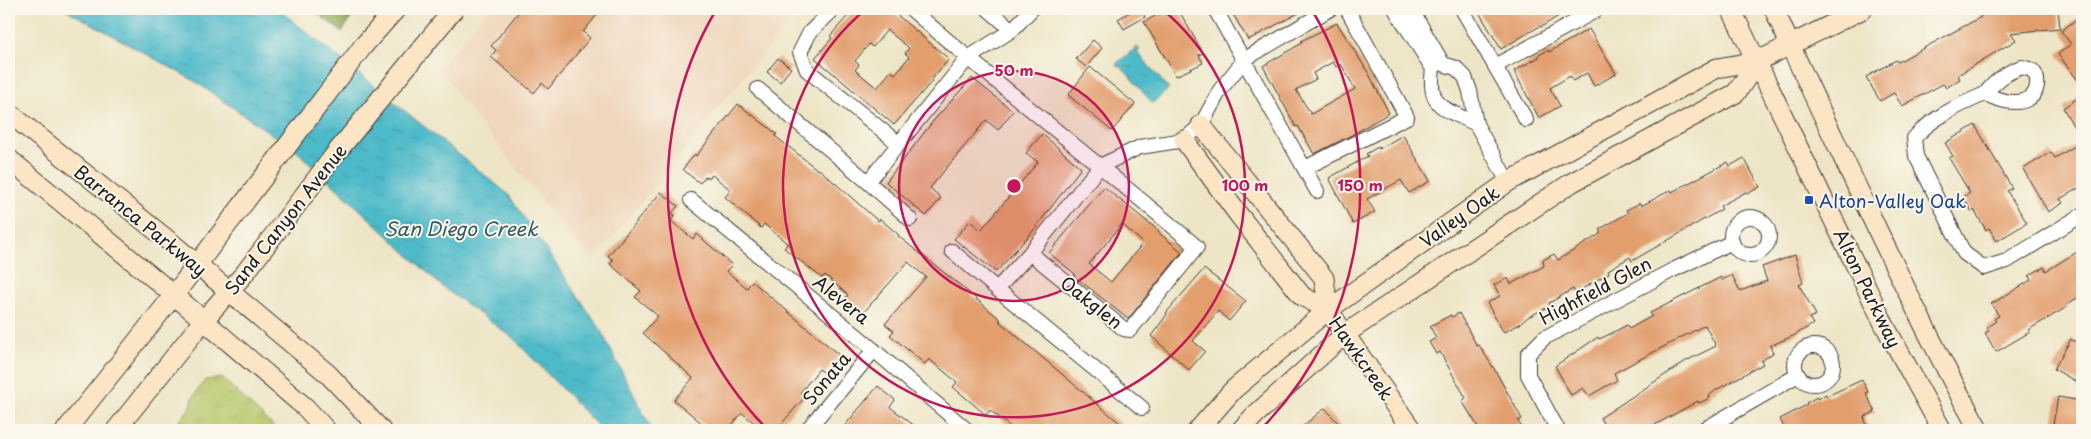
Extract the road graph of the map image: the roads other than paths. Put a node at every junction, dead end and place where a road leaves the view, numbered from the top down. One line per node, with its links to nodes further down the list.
1 (396, 9): 46 (main road)
2 (454, 9): 48 (main road, Sand Canyon Avenue)
3 (834, 9): 31 (street)
4 (911, 9): 19 (street, Oakglen)
5 (988, 9): 17 (street)
6 (1032, 9): 17 (street)
7 (1215, 9): 20 (street)
8 (1330, 9): 20 (street)
9 (1346, 9): 34 (street)
10 (1395, 9): 23 (street)
11 (1411, 9): 23 (street)
12 (1462, 9): 22 (street)
13 (1594, 9): 22 (street)
14 (1731, 9): 21 (main road, Alton Parkway)
15 (1774, 9): 18 (main road, Alton Parkway)
16 (1863, 9): 18 (main road, Valley Oak)
17 (1012, 30): 19 (street)
18 (1790, 46): 21 (main road, Valley Oak); 68 (main road, Alton Parkway)
19 (968, 58): 31 (street); 33 (street, Oakglen)
20 (1245, 59): 29 (street); 34 (street)
21 (1758, 61): 36 (main road, Valley Oak); 52 (main road, Valley Oak); 67 (main road, Alton Parkway)
22 (1495, 66): 27 (street)
23 (1438, 67): 28 (street); 28 (street)
24 (758, 89): 35 (street)
25 (1985, 94): 41 (street)
26 (9, 113): 46 (main road, Barranca Parkway)
27 (1526, 120)
28 (1476, 124): 36 (street)
29 (1202, 125): 30 (street); 38 (main road)
30 (1184, 140): 33 (street); 40 (main road)
31 (898, 143): 35 (street)
32 (9, 159): 49 (main road, Barranca Parkway)
33 (1100, 166): 45 (street); 45 (street, Oakglen)
34 (1305, 168): 37 (street)
35 (868, 182): 42 (street)
36 (1508, 182): 50 (main road, Valley Oak)
37 (1317, 191)
38 (1260, 199): 40 (main road); 50 (main road)
39 (691, 200): 53 (street, Alevera)
40 (1238, 214): 50 (main road)
41 (2082, 215)
42 (910, 218)
43 (1732, 242): 65 (street, Highfield Glen)
44 (952, 250): 47 (street)
45 (1030, 253): 47 (street)
46 (197, 264): 48 (main road, Barranca Parkway); 49 (main road)
47 (997, 289): 55 (street)
48 (228, 292): 51 (main road, Sand Canyon Avenue); 59 (main road, Barranca Parkway)
49 (174, 295): 51 (main road, Barranca Parkway); 56 (main road)
50 (1328, 310): 52 (main road, Hawkcreek); 62 (main road, Valley Oak)
51 (203, 321): 57 (main road, Sand Canyon Avenue); 58 (main road, Barranca Parkway)
52 (1345, 334): 63 (main road, Valley Oak); 64 (main road, Hawkcreek)
53 (874, 350): 60 (street, Sonata); 61 (street, Alevera)
54 (1798, 375): 66 (street)
55 (1142, 408)
56 (66, 430)
57 (116, 430)
58 (326, 430)
59 (381, 430)
60 (806, 430)
61 (967, 430)
62 (1198, 430)
63 (1241, 430)
64 (1412, 430)
65 (1558, 430)
66 (1703, 430)
67 (1942, 430)
68 (1978, 430)

